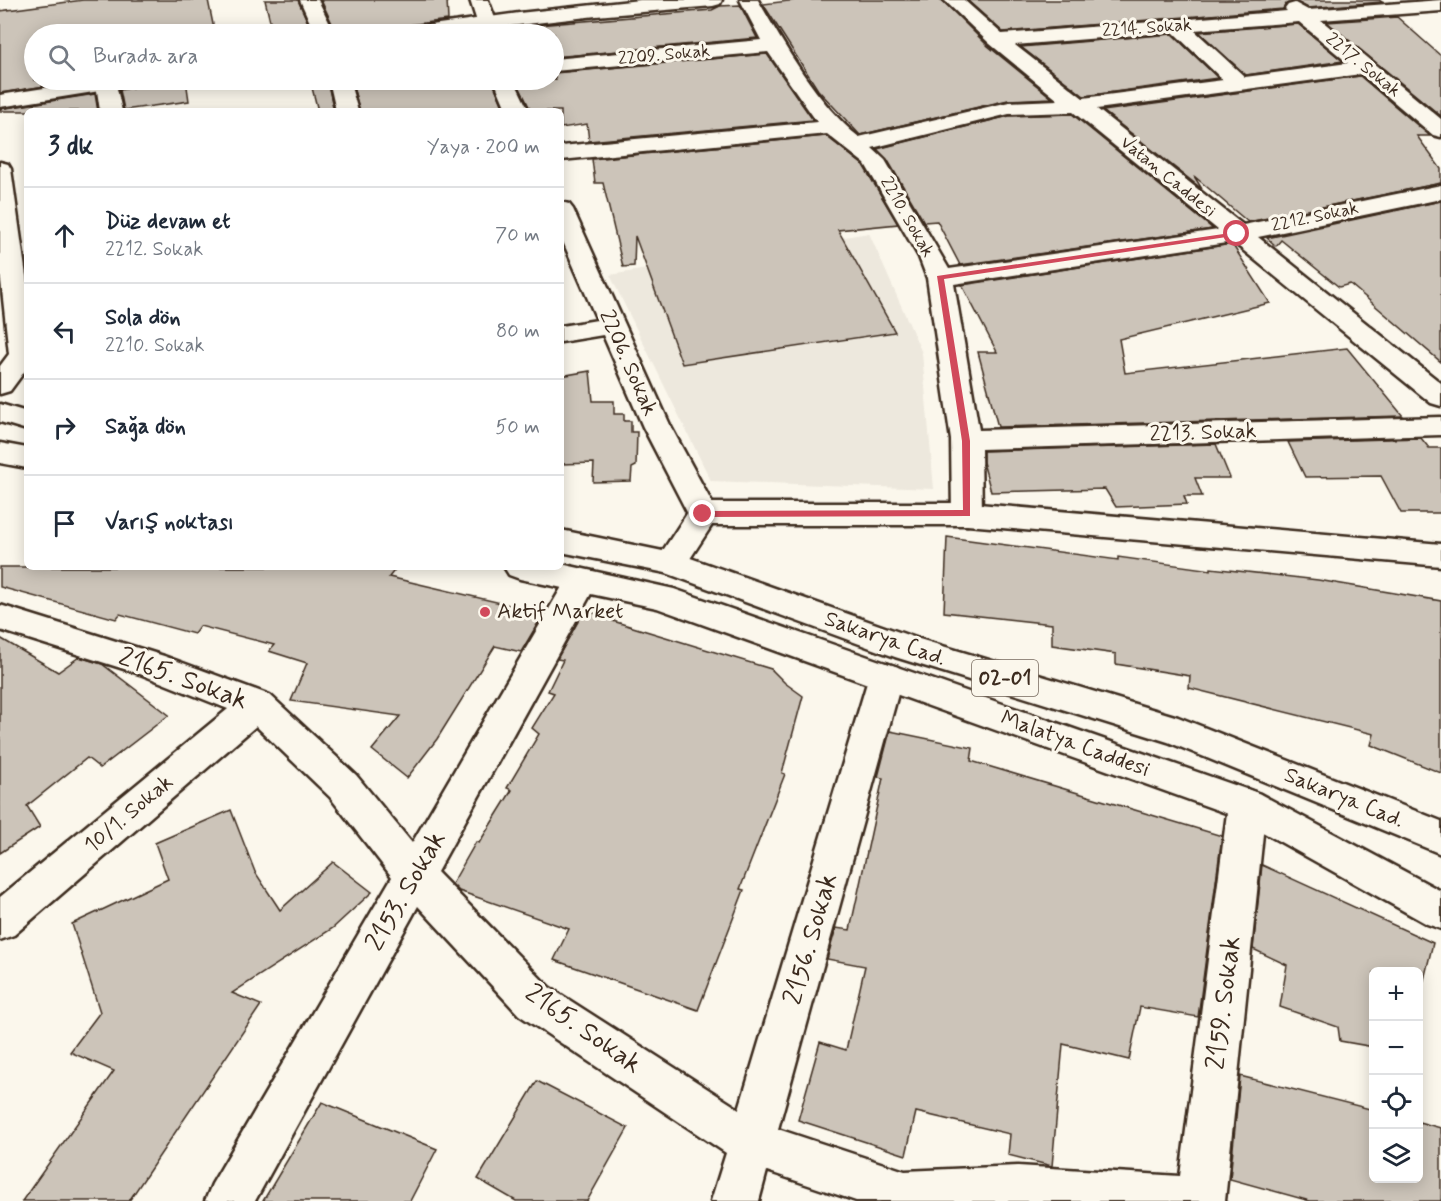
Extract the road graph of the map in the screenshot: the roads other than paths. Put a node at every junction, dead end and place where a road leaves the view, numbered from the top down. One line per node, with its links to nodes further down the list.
1 (309, 0): 10 (street)
2 (479, 0): 11 (street)
3 (713, 0): 7 (street)
4 (749, 0): 15 (street, 2210. Sokak)
5 (954, 0): 14 (street, Vatan Caddesi)
6 (1285, 0): 9 (street, 2217. Sokak)
7 (636, 3): 12 (street)
8 (1441, 5): 9 (street, 2214. Sokak)
9 (1303, 16): 13 (street, 2214. Sokak); 17 (street, 2217. Sokak)
10 (320, 24)
11 (488, 24)
12 (513, 24)
13 (1177, 25): 14 (street, 2214. Sokak); 18 (street)
14 (997, 40): 24 (street, Vatan Caddesi)
15 (774, 45): 16 (street, 2209. Sokak); 28 (street, 2210. Sokak)
16 (564, 64)
17 (1366, 67): 18 (street); 29 (street, 2217. Sokak)
18 (1239, 83): 24 (street)
19 (69, 90): 23 (street)
20 (107, 90): 25 (street)
21 (342, 90): 26 (street)
22 (509, 90): 27 (street)
23 (0, 101)
24 (1080, 105): 30 (street); 35 (street, Vatan Caddesi)
25 (110, 108)
26 (346, 108)
27 (517, 108)
28 (832, 127): 30 (street, 2210. Sokak); 31 (street)
29 (1441, 130)
30 (855, 145): 36 (street, 2210. Sokak)
31 (564, 153)
32 (0, 169): 39 (street)
33 (1441, 192): 35 (street, 2212. Sokak)
34 (564, 216): 37 (street, 2206. Sokak)
35 (1237, 234): 36 (street, 2212. Sokak); 40 (street, Vatan Caddesi)
36 (940, 278): 44 (street, 2210. Sokak)
37 (612, 326): 38 (street); 48 (street, 2206. Sokak)
38 (564, 334)
39 (0, 385)
40 (1441, 397)
41 (0, 413): 42 (street)
42 (24, 420)
43 (1441, 426): 44 (street, 2213. Sokak)
44 (966, 441): 47 (street, 2210. Sokak)
45 (0, 453): 46 (street)
46 (24, 458)
47 (967, 513): 48 (street); 50 (street)
48 (703, 514): 51 (street)
49 (564, 542): 51 (street, Sakarya Cad. / 02-01)
50 (1441, 555)
51 (671, 563): 58 (street, Sakarya Cad. / 02-01)
52 (533, 570): 53 (street, Malatya Caddesi)
53 (582, 581): 55 (street, Malatya Caddesi); 59 (street, 2153. Sokak)
54 (0, 617): 56 (street, 2165. Sokak)
55 (886, 676): 57 (street, Malatya Caddesi); 62 (street, 2156. Sokak)
56 (257, 705): 59 (street, 2165. Sokak); 61 (street, 10/1. Sokak)
57 (1247, 805): 60 (street, Malatya Caddesi); 65 (street, 2159. Sokak)
58 (1441, 838)
59 (414, 875): 62 (street, 2165. Sokak); 63 (street, 2153. Sokak)
60 (1441, 911)
61 (0, 922)
62 (753, 1144): 64 (street, 2156. Sokak); 65 (street, 2165. Sokak)
63 (230, 1201)
64 (735, 1201)
65 (1200, 1201)

